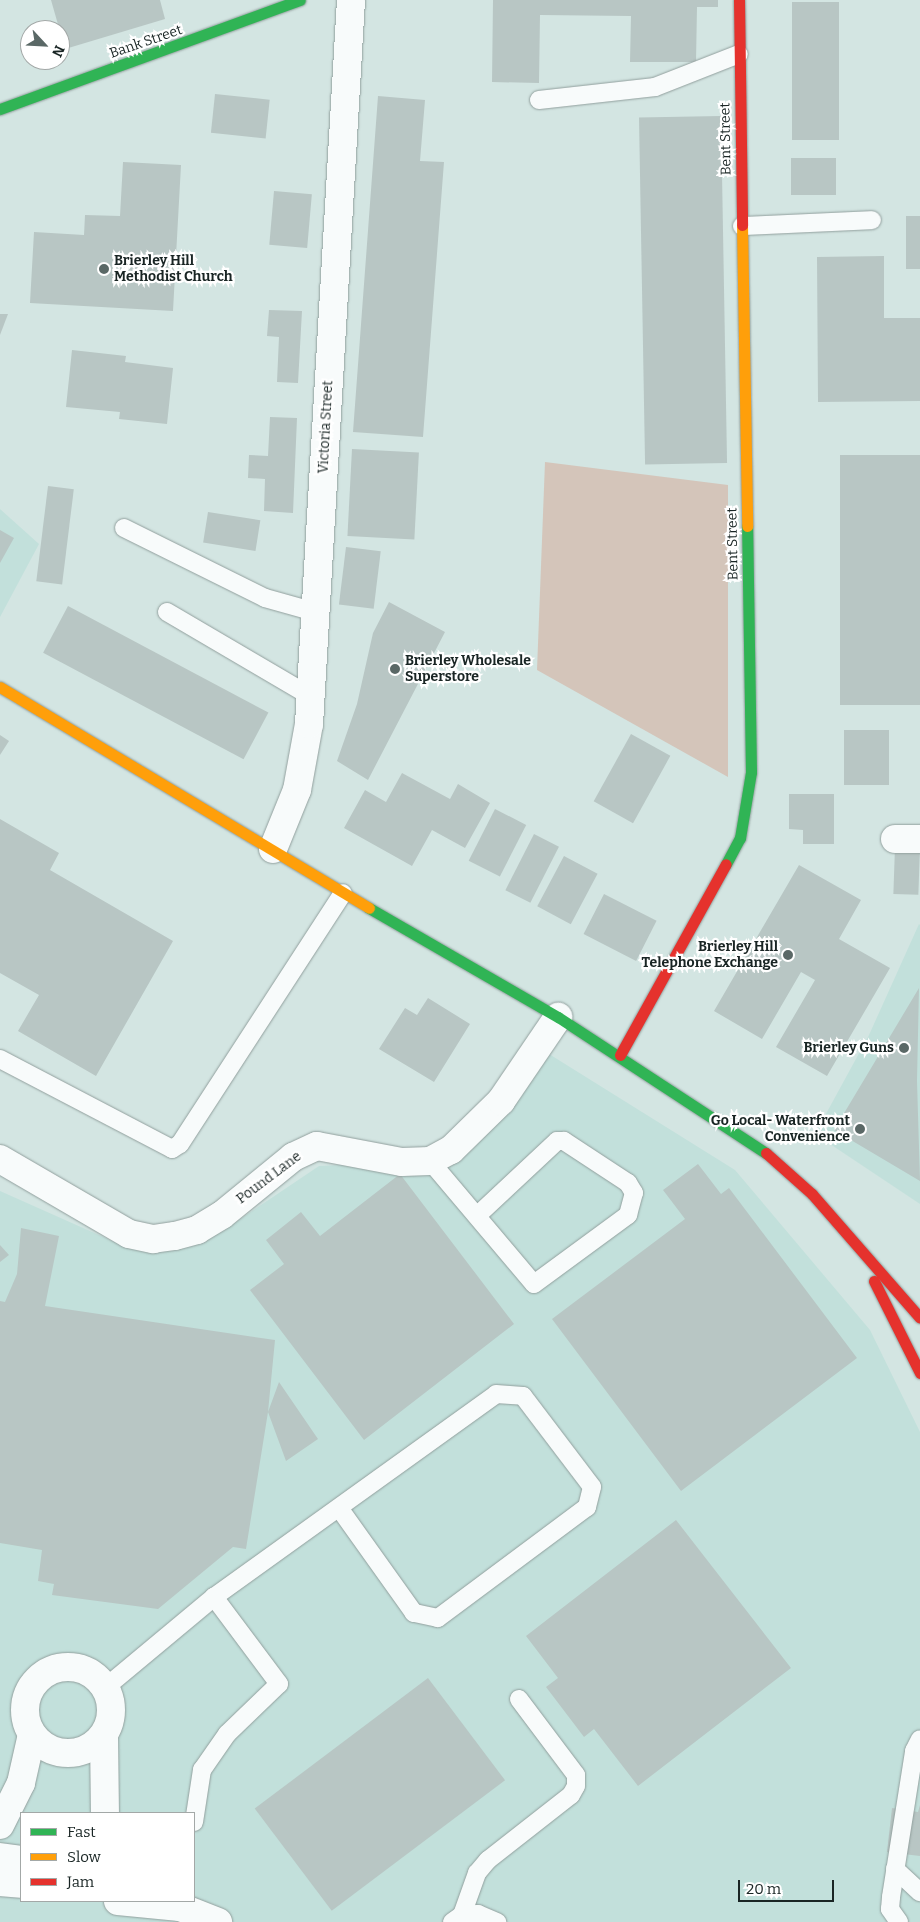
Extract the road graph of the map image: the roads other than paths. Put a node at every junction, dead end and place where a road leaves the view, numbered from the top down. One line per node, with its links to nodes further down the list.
1 (300, 0): 6 (main road, Bank Street)
2 (351, 0): 11 (street, Victoria Street)
3 (739, 0): 4 (main road, Bent Street)
4 (739, 54): 5 (lane); 8 (main road, Bent Street)
5 (539, 100)
6 (0, 109)
7 (872, 220): 8 (lane)
8 (742, 226): 17 (main road, Bent Street)
9 (124, 528): 11 (lane)
10 (167, 612): 13 (lane)
11 (315, 612): 13 (street, Victoria Street)
12 (0, 687): 14 (main road)
13 (310, 696): 14 (street, Victoria Street)
14 (273, 849): 15 (main road)
15 (342, 893): 16 (main road); 18 (lane)
16 (558, 1017): 17 (main road); 20 (street, Pound Lane)
17 (620, 1055): 22 (main road)
18 (0, 1059)
19 (0, 1159): 20 (street, Pound Lane)
20 (430, 1161): 21 (lane)
21 (478, 1215): 21 (lane)
22 (859, 1251): 23 (main road); 24 (main road)
23 (920, 1318)
24 (920, 1373)
25 (339, 1508): 25 (lane); 26 (lane)
26 (214, 1598): 27 (lane); 33 (lane)
27 (106, 1687): 29 (street); 30 (street)
28 (519, 1698): 43 (lane)
29 (32, 1734): 30 (street); 34 (street)
30 (104, 1735): 32 (street)
31 (920, 1739): 37 (lane)
32 (105, 1812)
33 (195, 1816)
34 (0, 1825)
35 (0, 1857): 36 (street)
36 (20, 1860)
37 (895, 1869): 40 (lane); 46 (lane)
38 (0, 1882): 39 (street)
39 (20, 1884)
40 (920, 1892)
41 (137, 1902): 42 (street)
42 (174, 1904): 44 (street)
43 (457, 1918): 45 (lane)
44 (218, 1922)
45 (497, 1922)
46 (899, 1922)

